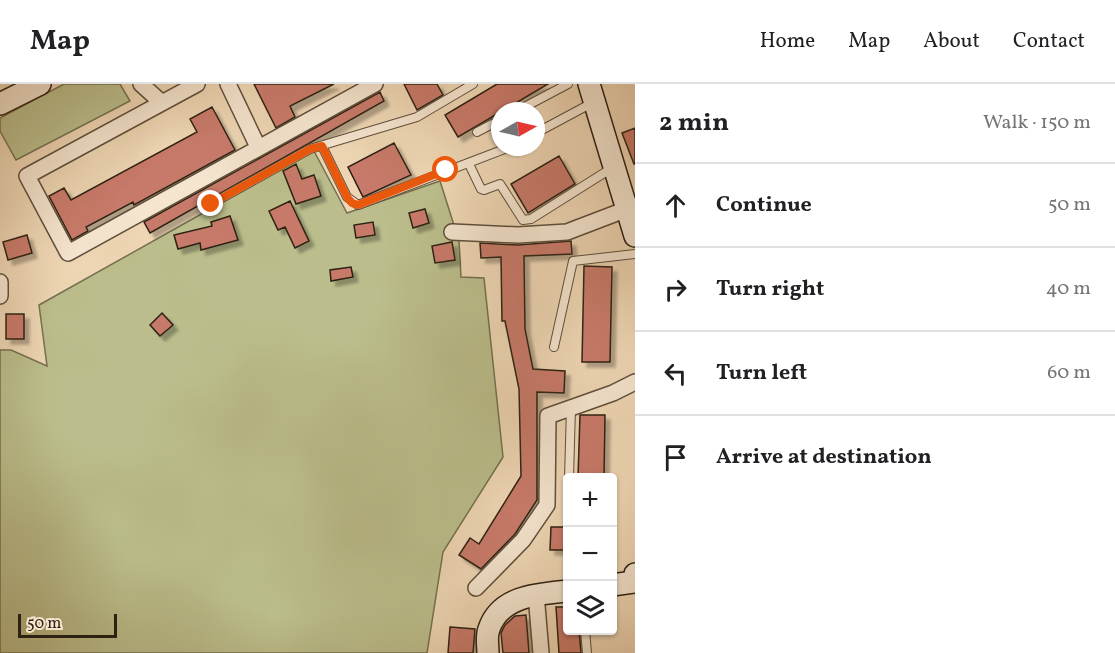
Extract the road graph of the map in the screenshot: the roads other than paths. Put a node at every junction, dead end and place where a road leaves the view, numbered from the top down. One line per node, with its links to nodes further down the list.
1 (40, 84): 11 (street)
2 (141, 84): 10 (street)
3 (196, 84): 10 (street)
4 (228, 84): 16 (street)
5 (375, 84): 16 (street)
6 (473, 84): 15 (lane)
7 (568, 84): 9 (lane)
8 (592, 92): 13 (lane); 19 (street)
9 (534, 102)
10 (162, 103): 16 (street)
11 (0, 104)
12 (491, 125): 14 (lane)
13 (545, 126)
14 (477, 132)
15 (322, 146): 18 (lane); 20 (lane)
16 (258, 147)
17 (491, 155): 18 (lane)
18 (469, 164): 19 (lane)
19 (615, 166): 21 (street)
20 (211, 204)
21 (632, 207): 22 (street); 23 (street)
22 (452, 232)
23 (635, 236)
24 (635, 254): 27 (lane)
25 (0, 282): 26 (street)
26 (0, 296)
27 (554, 347)
28 (635, 382): 29 (street)
29 (572, 407): 30 (lane); 34 (street)
30 (569, 473)
31 (635, 574): 32 (street)
32 (635, 584): 33 (street)
33 (617, 585)
34 (476, 588)
35 (563, 591): 36 (street)
36 (536, 594): 38 (street); 39 (street)
37 (585, 635): 40 (lane)
38 (488, 653)
39 (541, 653)
40 (587, 653)

